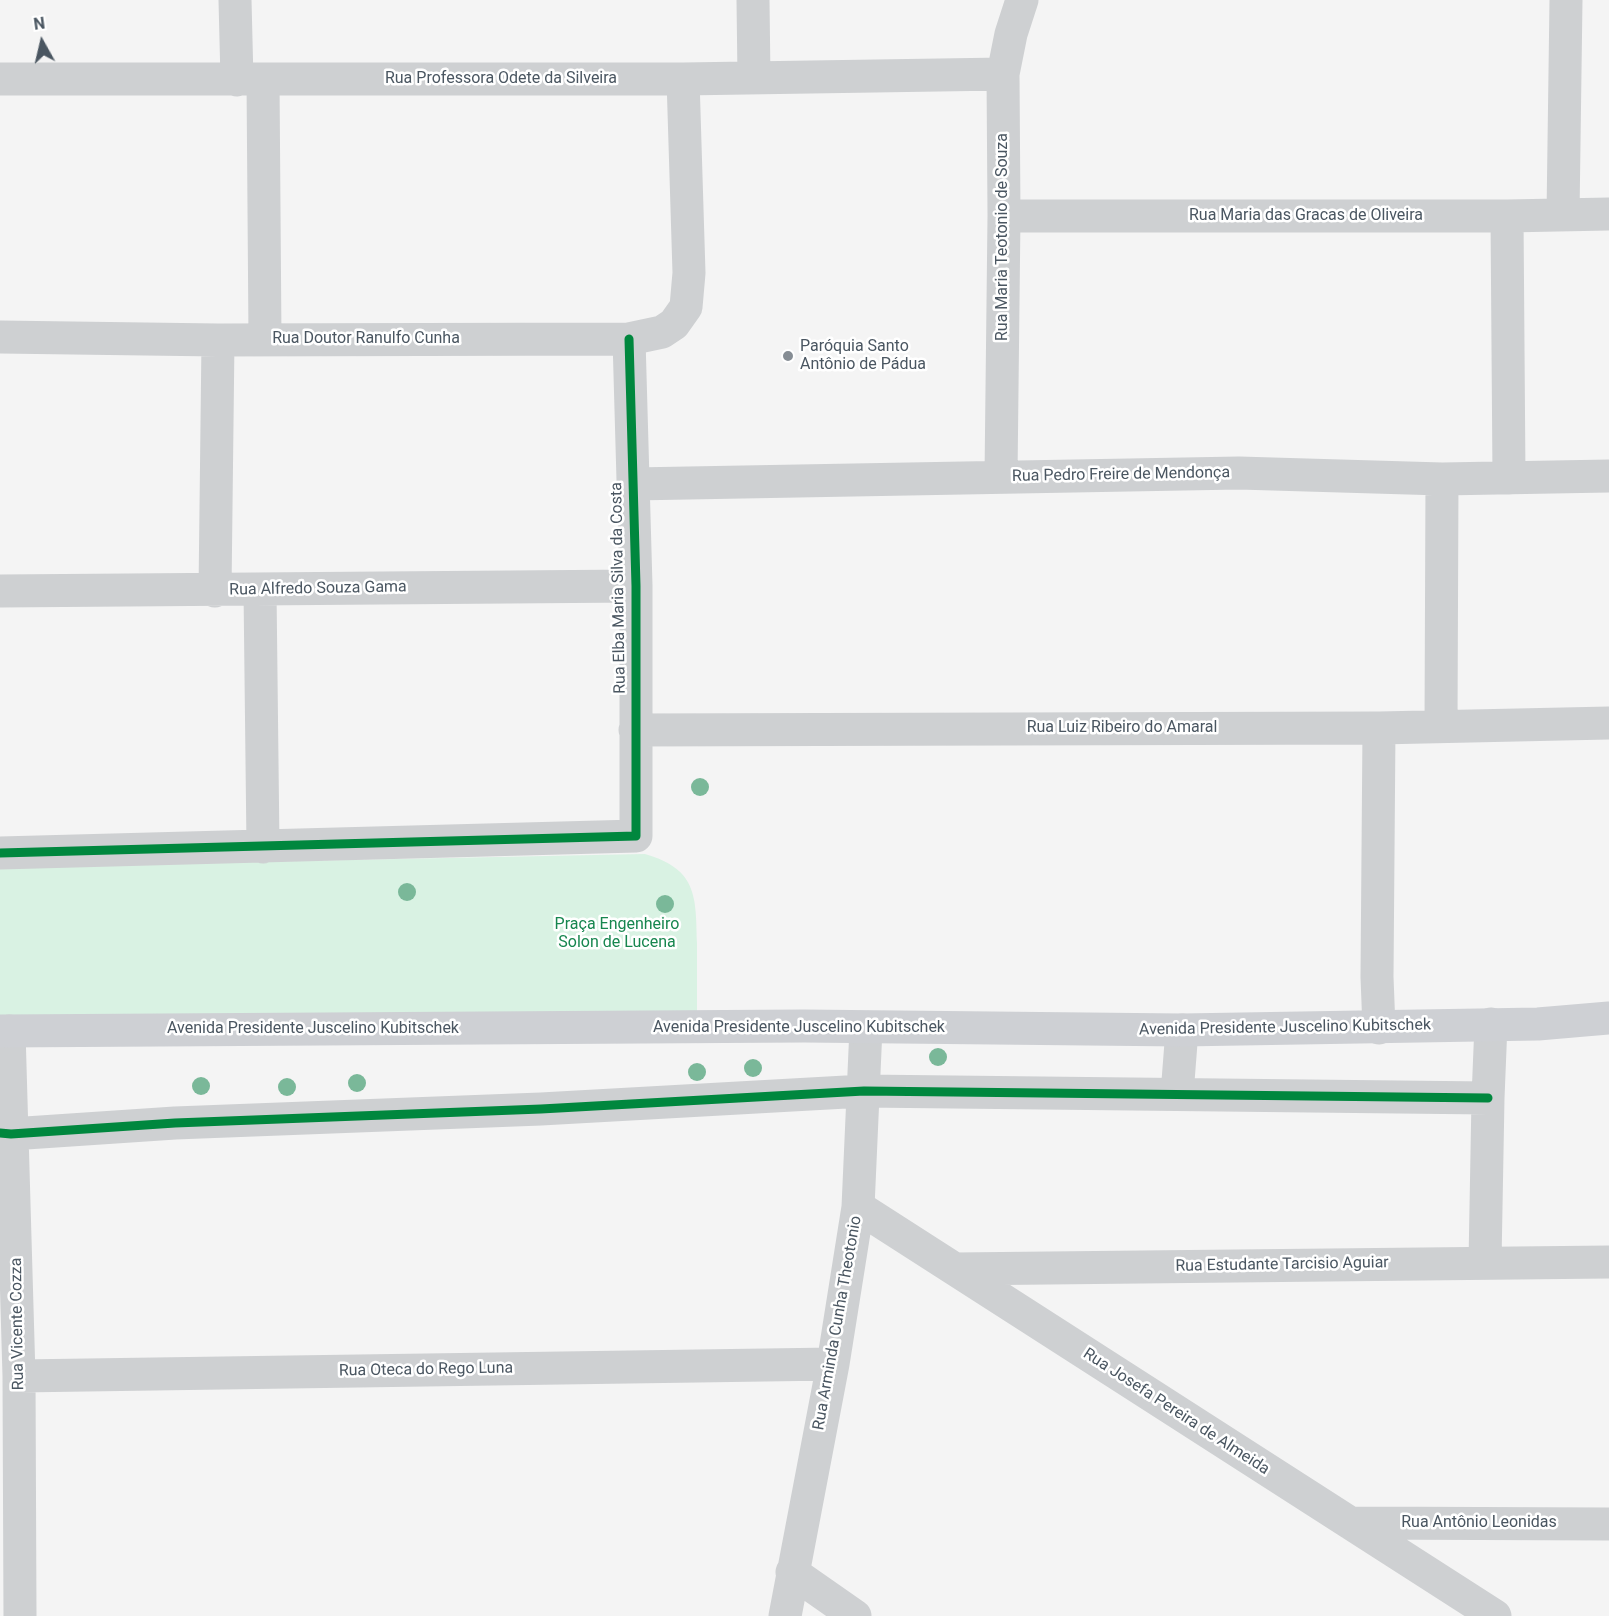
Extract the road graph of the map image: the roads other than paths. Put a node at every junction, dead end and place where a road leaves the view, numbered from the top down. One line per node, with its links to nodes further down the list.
1 (235, 0): 9 (street)
2 (753, 0): 6 (street)
3 (1022, 0): 5 (street, Rua Maria Teotonio de Souza)
4 (1566, 0): 11 (street)
5 (1003, 74): 6 (street, Rua Professora Odete da Silveira); 12 (street, Rua Maria Teotonio de Souza)
6 (754, 78): 8 (street, Rua Professora Odete da Silveira)
7 (0, 79): 9 (street, Rua Professora Odete da Silveira)
8 (683, 79): 9 (street, Rua Professora Odete da Silveira); 16 (street, Rua Doutor Ranulfo Cunha)
9 (250, 80): 15 (street)
10 (1609, 214): 11 (street, Rua Maria das Gracas de Oliveira)
11 (1563, 215): 13 (street, Rua Maria das Gracas de Oliveira)
12 (1004, 216): 13 (street, Rua Maria das Gracas de Oliveira); 19 (street, Rua Maria Teotonio de Souza)
13 (1507, 216): 20 (street)
14 (0, 337): 17 (street, Rua Doutor Ranulfo Cunha)
15 (265, 339): 16 (street, Rua Doutor Ranulfo Cunha); 17 (street, Rua Doutor Ranulfo Cunha)
16 (629, 339): 22 (street, Rua Elba Maria Silva da Costa)
17 (218, 340): 26 (street)
18 (1609, 476): 20 (street, Rua Pedro Freire de Mendonça)
19 (1001, 477): 21 (street, Rua Pedro Freire de Mendonça); 22 (street, Rua Pedro Freire de Mendonça)
20 (1509, 478): 21 (street, Rua Pedro Freire de Mendonça)
21 (1442, 479): 28 (street)
22 (633, 484): 23 (street, Rua Elba Maria Silva da Costa)
23 (636, 586): 24 (street, Rua Alfredo Souza Gama); 30 (street, Rua Elba Maria Silva da Costa)
24 (260, 590): 26 (street, Rua Alfredo Souza Gama); 31 (street)
25 (0, 591): 26 (street, Rua Alfredo Souza Gama)
26 (215, 591)
27 (1609, 723): 28 (street, Rua Luiz Ribeiro do Amaral)
28 (1441, 726): 29 (street, Rua Luiz Ribeiro do Amaral)
29 (1379, 728): 30 (street, Rua Luiz Ribeiro do Amaral); 36 (street)
30 (635, 730): 31 (street, Rua Elba Maria Silva da Costa)
31 (263, 847): 32 (street)
32 (0, 854)
33 (1605, 1020): 34 (main road, Avenida Presidente Juscelino Kubitschek)
34 (1491, 1024): 36 (main road, Avenida Presidente Juscelino Kubitschek); 41 (street)
35 (866, 1028): 37 (main road, Avenida Presidente Juscelino Kubitschek); 38 (main road, Avenida Presidente Juscelino Kubitschek); 39 (street, Rua Arminda Cunha Theotonio)
36 (1379, 1028): 37 (main road, Avenida Presidente Juscelino Kubitschek)
37 (1182, 1030): 40 (street)
38 (4, 1031): 42 (street, Rua Vicente Cozza)
39 (864, 1091): 40 (street); 42 (street); 43 (street, Rua Arminda Cunha Theotonio)
40 (1177, 1094): 41 (street)
41 (1488, 1098): 44 (street)
42 (6, 1134): 47 (street, Rua Vicente Cozza)
43 (858, 1207): 46 (street, Rua Josefa Pereira de Almeida); 48 (street, Rua Arminda Cunha Theotonio)
44 (1485, 1262): 45 (street, Rua Estudante Tarcisio Aguiar); 46 (street, Rua Estudante Tarcisio Aguiar)
45 (1609, 1262)
46 (955, 1269): 50 (street, Rua Josefa Pereira de Almeida)
47 (8, 1270): 49 (street, Rua Vicente Cozza)
48 (833, 1364): 49 (street, Rua Oteca do Rego Luna); 53 (street, Rua Arminda Cunha Theotonio)
49 (19, 1376): 52 (street, Rua Vicente Cozza)
50 (1350, 1523): 51 (street, Rua Antônio Leonidas); 57 (street, Rua Josefa Pereira de Almeida)
51 (1609, 1524)
52 (10, 1537): 54 (street, Rua Vicente Cozza)
53 (792, 1572): 55 (street, Rua Arminda Cunha Theotonio); 56 (street)
54 (20, 1616)
55 (785, 1616)
56 (855, 1616)
57 (1495, 1616)

